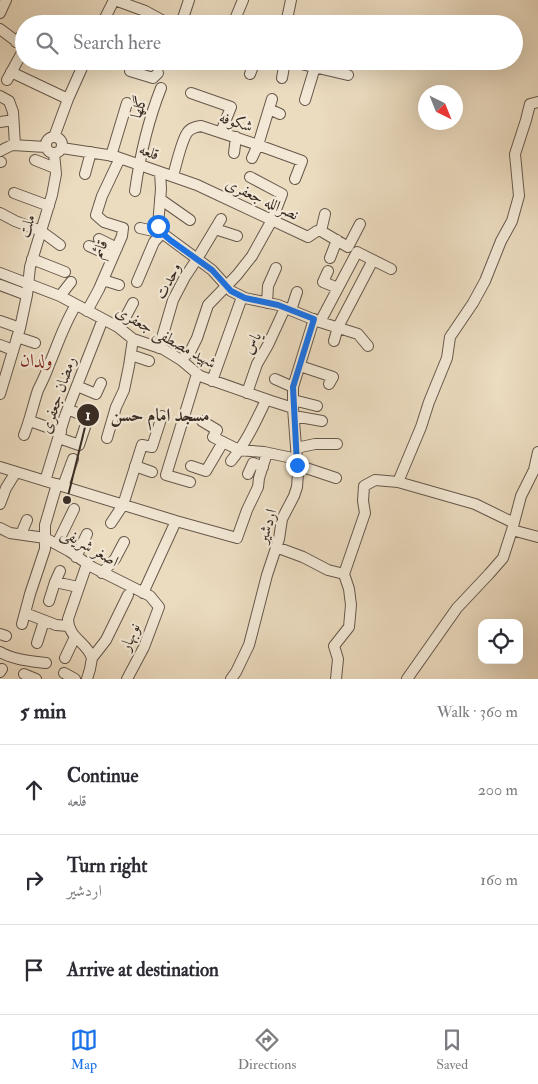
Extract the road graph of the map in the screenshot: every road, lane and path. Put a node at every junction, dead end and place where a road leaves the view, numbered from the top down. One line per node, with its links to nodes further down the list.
1 (6, 0): 6 (street)
2 (114, 0): 7 (street); 8 (street)
3 (189, 0): 9 (street)
4 (243, 0): 10 (street)
5 (291, 0): 11 (street)
6 (0, 11)
7 (106, 15)
8 (152, 15)
9 (184, 15)
10 (237, 15)
11 (288, 15)
12 (0, 29): 13 (street)
13 (15, 41)
14 (15, 61): 28 (street)
15 (81, 70): 28 (street)
16 (138, 70): 21 (street)
17 (252, 70): 22 (street)
18 (284, 70): 24 (street)
19 (314, 70): 29 (street)
20 (329, 70): 23 (street)
21 (158, 73)
22 (250, 74)
23 (348, 74)
24 (282, 78)
25 (161, 88): 46 (street, گلها)
26 (191, 93): 35 (street)
27 (0, 96): 33 (street)
28 (68, 98): 39 (street)
29 (305, 100)
30 (538, 102): 156 (street)
31 (127, 104): 43 (street)
32 (280, 114): 38 (street)
33 (13, 120): 34 (street); 37 (street)
34 (0, 122)
35 (221, 132): 36 (street, شکوفه); 50 (street, شکوفه)
36 (236, 137): 38 (street, شکوفه); 42 (street)
37 (15, 145): 39 (street, قلعه); 40 (street)
38 (258, 145): 44 (street); 52 (street, شکوفه)
39 (54, 149): 41 (street, قلعه); 47 (street, ملت)
40 (0, 151)
41 (91, 152): 43 (street, قلعه); 49 (street)
42 (234, 153)
43 (116, 157): 46 (street, قلعه); 74 (street, قائم)
44 (252, 158)
45 (35, 160): 47 (street)
46 (139, 164): 48 (street, قلعه); 53 (street, گلها)
47 (55, 168): 56 (street, ملت)
48 (160, 172): 50 (street, نصرالله جعفری); 55 (street, قلعه)
49 (85, 174)
50 (173, 176): 61 (street, نصرالله جعفری)
51 (250, 177): 61 (street)
52 (295, 179)
53 (136, 191)
54 (14, 193): 56 (street)
55 (160, 199): 60 (street); 67 (street, قلعه)
56 (49, 206): 66 (street, ملت)
57 (0, 213): 66 (street)
58 (325, 214): 65 (street)
59 (221, 219): 64 (street, وحدت)
60 (190, 220)
61 (272, 220): 65 (street, نصرالله جعفری); 90 (street)
62 (360, 224): 73 (street, اردشیر)
63 (140, 228): 67 (street)
64 (215, 229): 68 (street); 77 (street, وحدت)
65 (321, 231): 70 (street)
66 (41, 232): 71 (street); 76 (street, ملت)
67 (162, 233): 77 (street); 86 (street)
68 (237, 236)
69 (99, 239): 74 (street)
70 (337, 240): 73 (street); 75 (street)
71 (60, 245)
72 (89, 246): 74 (street)
73 (353, 249): 78 (street); 91 (street, اردشیر)
74 (115, 252): 84 (street, قائم)
75 (330, 258)
76 (32, 259): 83 (street); 87 (street, ملت)
77 (198, 259): 90 (street); 112 (street, وحدت)
78 (373, 260): 80 (street); 105 (street)
79 (276, 268): 97 (street)
80 (391, 269)
81 (328, 271): 91 (street)
82 (0, 272): 87 (street, شهید مصطفی جعفری)
83 (65, 272)
84 (103, 280): 89 (street); 100 (street, قائم)
85 (71, 282): 94 (street)
86 (137, 282)
87 (28, 283): 93 (street, ملت); 94 (street, شهید مصطفی جعفری)
88 (0, 285): 93 (street)
89 (119, 285)
90 (226, 285): 95 (street); 115 (street)
91 (338, 288): 102 (street, اردشیر)
92 (297, 292): 99 (street, یاس)
93 (27, 295): 106 (street, ملت)
94 (60, 296): 98 (street, شهید مصطفی جعفری)
95 (242, 297): 97 (street); 120 (street)
96 (133, 303): 104 (street)
97 (267, 303): 99 (street)
98 (76, 305): 100 (street, شهید مصطفی جعفری); 134 (street)
99 (288, 309): 102 (street); 126 (street, یاس)
100 (87, 310): 101 (street, شهید مصطفی جعفری)
101 (103, 319): 104 (street, شهید مصطفی جعفری); 123 (street, رمضان جعفری)
102 (317, 320): 105 (street); 117 (street, اردشیر)
103 (0, 321): 106 (street)
104 (118, 327): 107 (street, شهید مصطفی جعفری)
105 (338, 327): 108 (street); 111 (street)
106 (18, 332): 109 (street); 113 (street, ملت)
107 (133, 339): 112 (street, شهید مصطفی جعفری); 114 (street)
108 (334, 341)
109 (35, 343)
110 (0, 345): 113 (street)
111 (368, 346)
112 (159, 348): 115 (street, شهید مصطفی جعفری)
113 (13, 350): 124 (street, ملت)
114 (131, 355): 116 (street); 137 (street)
115 (181, 360): 118 (street, شهید مصطفی جعفری)
116 (149, 361)
117 (300, 366): 122 (street); 125 (street, اردشیر)
118 (197, 374): 120 (street, شهید مصطفی جعفری); 155 (street)
119 (275, 379): 125 (street)
120 (212, 381): 126 (street, شهید مصطفی جعفری)
121 (101, 383): 123 (street)
122 (329, 384)
123 (76, 386): 130 (street, رمضان جعفری)
124 (1, 387)
125 (293, 387): 129 (street, اردشیر)
126 (248, 393): 127 (street, شهید مصطفی جعفری)
127 (266, 400): 129 (street, شهید مصطفی جعفری); 140 (street)
128 (317, 406): 129 (street)
129 (294, 408): 133 (street); 143 (street, اردشیر)
130 (68, 409): 136 (street, رمضان جعفری); 136 (street)
131 (162, 416): 146 (street)
132 (202, 421): 138 (street)
133 (322, 421)
134 (30, 422): 135 (street); 136 (street)
135 (24, 435)
136 (60, 435): 154 (street, رمضان جعفری)
137 (107, 438)
138 (223, 442): 140 (street); 147 (street)
139 (338, 444): 143 (street)
140 (240, 450): 142 (street); 145 (street)
141 (538, 452): 164 (street)
142 (267, 453): 143 (street); 149 (street)
143 (297, 457): 153 (street); 172 (street, اردشیر)
144 (72, 458): 157 (street)
145 (231, 461)
146 (136, 466): 151 (street); 159 (street)
147 (191, 466)
148 (0, 467): 150 (street)
149 (263, 467): 152 (street); 162 (street)
150 (16, 472): 154 (street); 158 (street)
151 (152, 472)
152 (248, 474)
153 (336, 478)
154 (45, 481): 157 (street)
155 (190, 482)
156 (398, 482): 164 (street); 177 (street)
157 (60, 485): 159 (street); 169 (street)
158 (0, 504)
159 (123, 505): 162 (street); 163 (street)
160 (74, 509): 171 (street)
161 (26, 520): 166 (street)
162 (176, 521): 180 (street)
163 (110, 523)
164 (513, 526): 168 (street); 202 (street)
165 (0, 528): 166 (street, اصغر شریفی)
166 (21, 534): 169 (street, اصغر شریفی)
167 (87, 534): 173 (street)
168 (538, 537)
169 (45, 538): 171 (street, اصغر شریفی); 184 (street)
170 (124, 542): 176 (street)
171 (56, 544): 173 (street, اصغر شریفی)
172 (276, 547): 177 (street); 200 (street, اردشیر)
173 (76, 557): 174 (street, اصغر شریفی)
174 (87, 564): 176 (street, اصغر شریفی); 179 (street)
175 (60, 571): 178 (street)
176 (102, 572): 180 (street, اصغر شریفی)
177 (344, 574): 201 (street)
178 (55, 582): 179 (street); 182 (street)
179 (78, 587): 187 (street)
180 (143, 593): 183 (street, اصغر شریفی)
181 (128, 595): 192 (street)
182 (49, 601)
183 (159, 607): 199 (street, نوبهار)
184 (25, 613): 185 (street); 186 (street)
185 (44, 621): 187 (street); 189 (street)
186 (22, 624)
187 (68, 626): 188 (street)
188 (75, 638): 191 (street); 192 (street)
189 (37, 643)
190 (0, 652): 193 (street)
191 (65, 658)
192 (92, 658): 198 (street)
193 (46, 663)
194 (64, 673): 197 (street)
195 (24, 674): 196 (street)
196 (36, 679)
197 (74, 679)
198 (87, 679)
199 (127, 679)
200 (231, 679)
201 (336, 679)
202 (407, 679)

